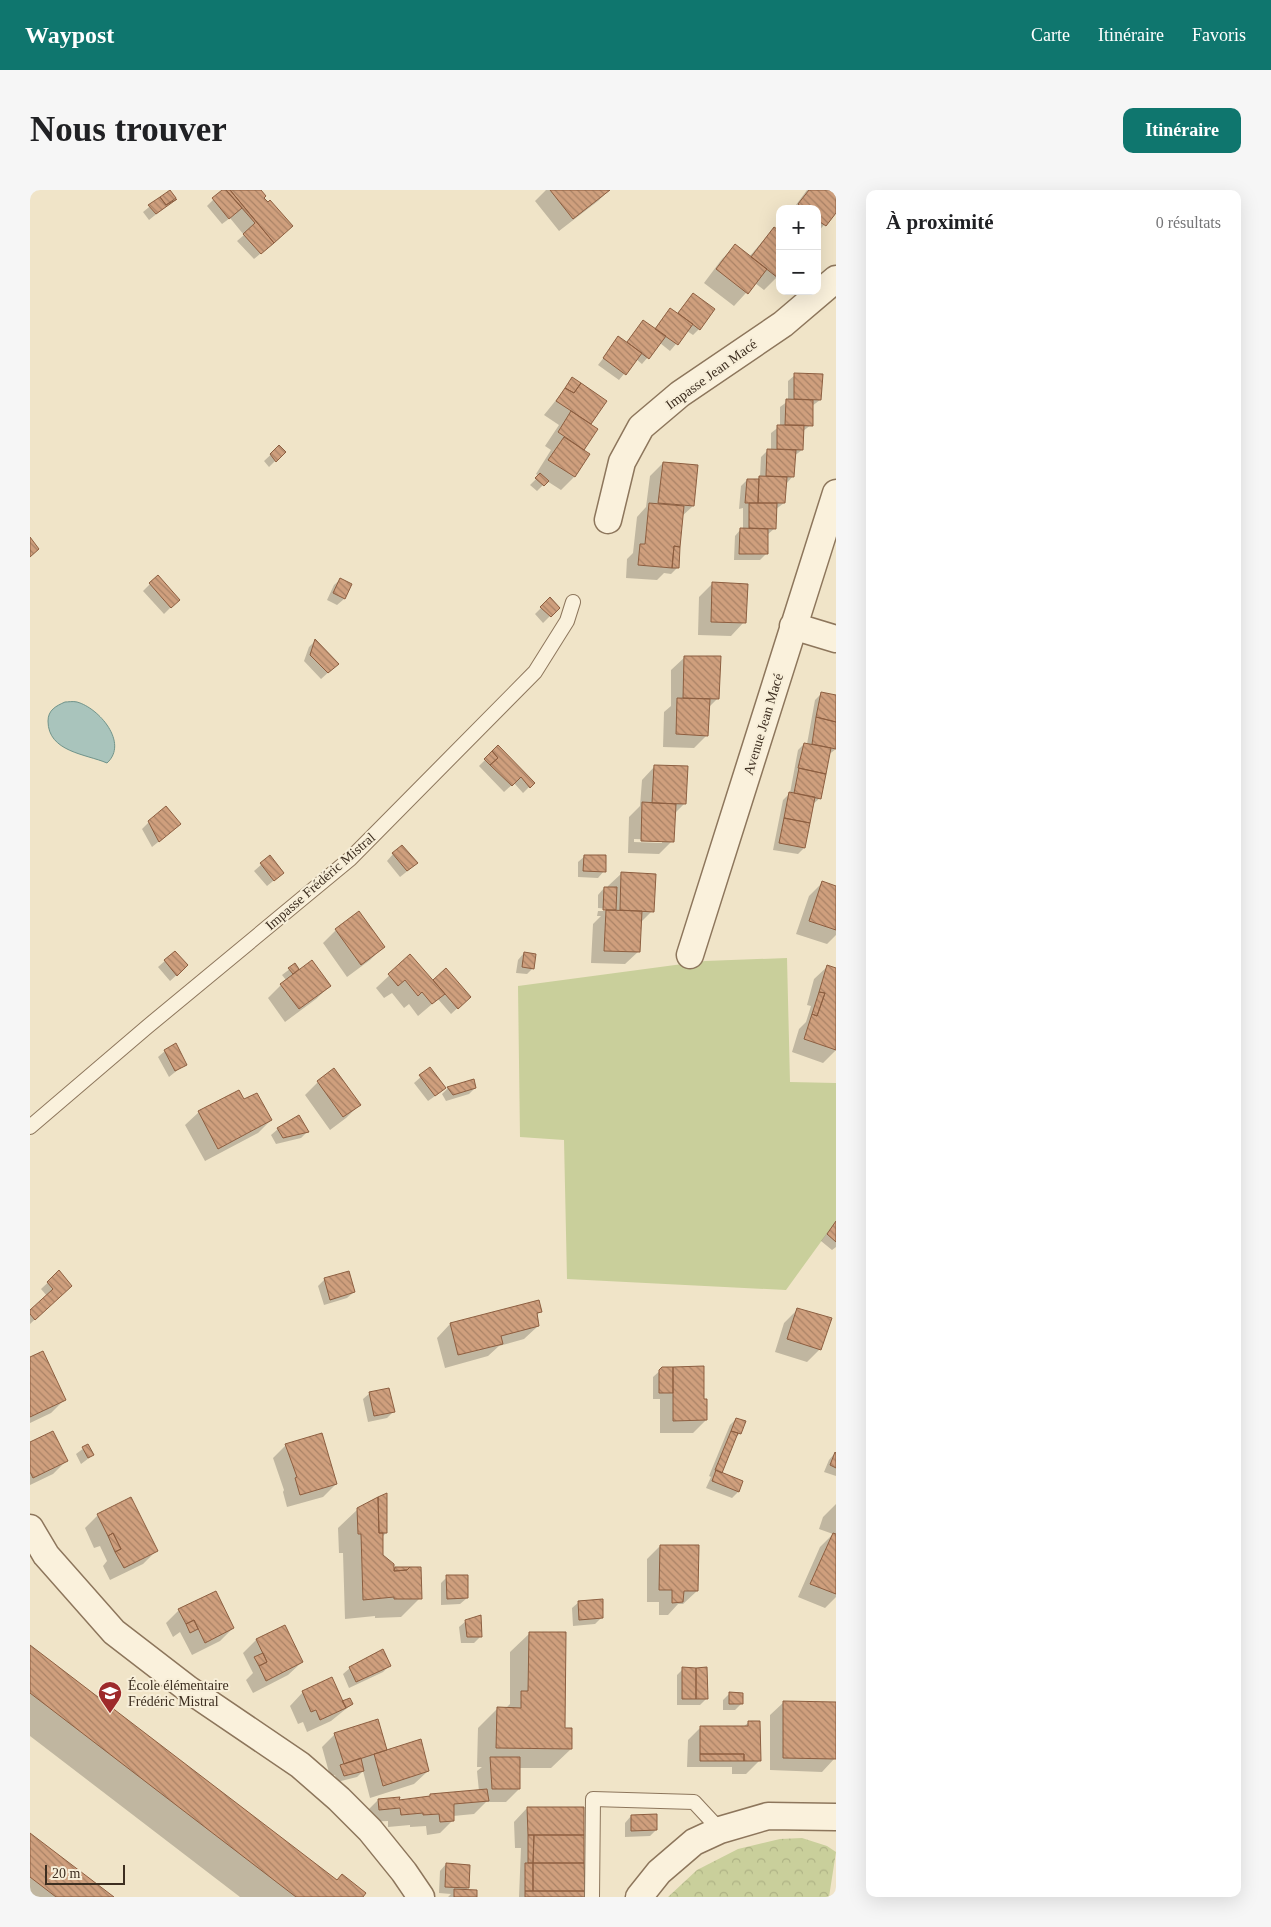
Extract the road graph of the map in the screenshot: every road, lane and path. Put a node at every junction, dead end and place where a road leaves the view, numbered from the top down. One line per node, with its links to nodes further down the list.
1 (836, 278): 3 (street, Impasse Jean Macé)
2 (836, 493): 5 (street, Avenue Jean Macé)
3 (608, 520)
4 (573, 602): 8 (lane, Impasse Frédéric Mistral)
5 (793, 626): 6 (street); 7 (street, Avenue Jean Macé)
6 (836, 640)
7 (690, 955)
8 (30, 1127)
9 (30, 1528): 12 (street)
10 (836, 1817): 11 (street)
11 (720, 1830): 13 (lane); 14 (street)
12 (421, 1897)
13 (592, 1897)
14 (639, 1897)

